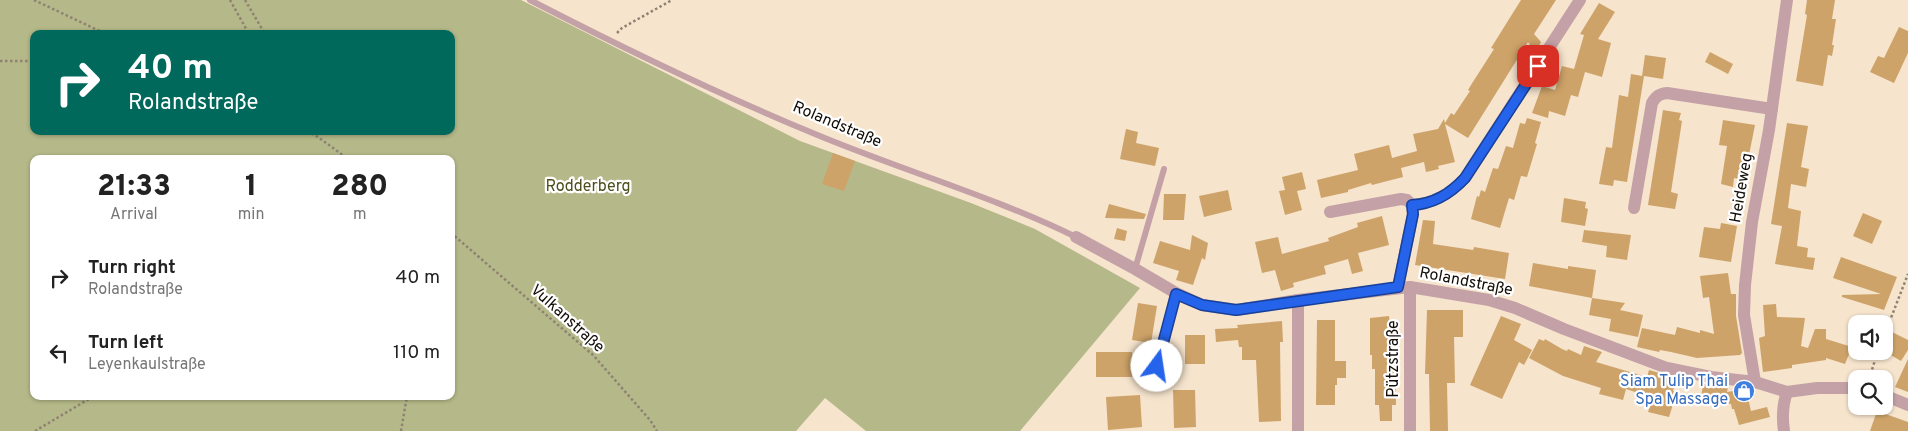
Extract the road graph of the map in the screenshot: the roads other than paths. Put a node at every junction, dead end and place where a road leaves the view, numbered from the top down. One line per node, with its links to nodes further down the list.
1 (530, 0): 9 (lane, Rolandstraße)
2 (1580, 0): 6 (street)
3 (1787, 0): 4 (street, Heideweg)
4 (1772, 109): 7 (street); 14 (street, Heideweg)
5 (1164, 169): 10 (lane)
6 (1412, 205): 8 (street); 11 (street, Pützstraße)
7 (1634, 208)
8 (1330, 212)
9 (1076, 238): 10 (street, Rolandstraße)
10 (1135, 269): 12 (street, Rolandstraße)
11 (1404, 287): 13 (street, Rolandstraße); 14 (street, Rolandstraße); 21 (street, Pützstraße)
12 (1176, 294): 13 (street, Rolandstraße); 15 (lane)
13 (1298, 300): 20 (street)
14 (1755, 382): 17 (street, Rolandstraße)
15 (1153, 384)
16 (1848, 388): 17 (street)
17 (1787, 392): 22 (street)
18 (1893, 399): 19 (street)
19 (1908, 405)
20 (1298, 431)
21 (1410, 431)
22 (1784, 431)

